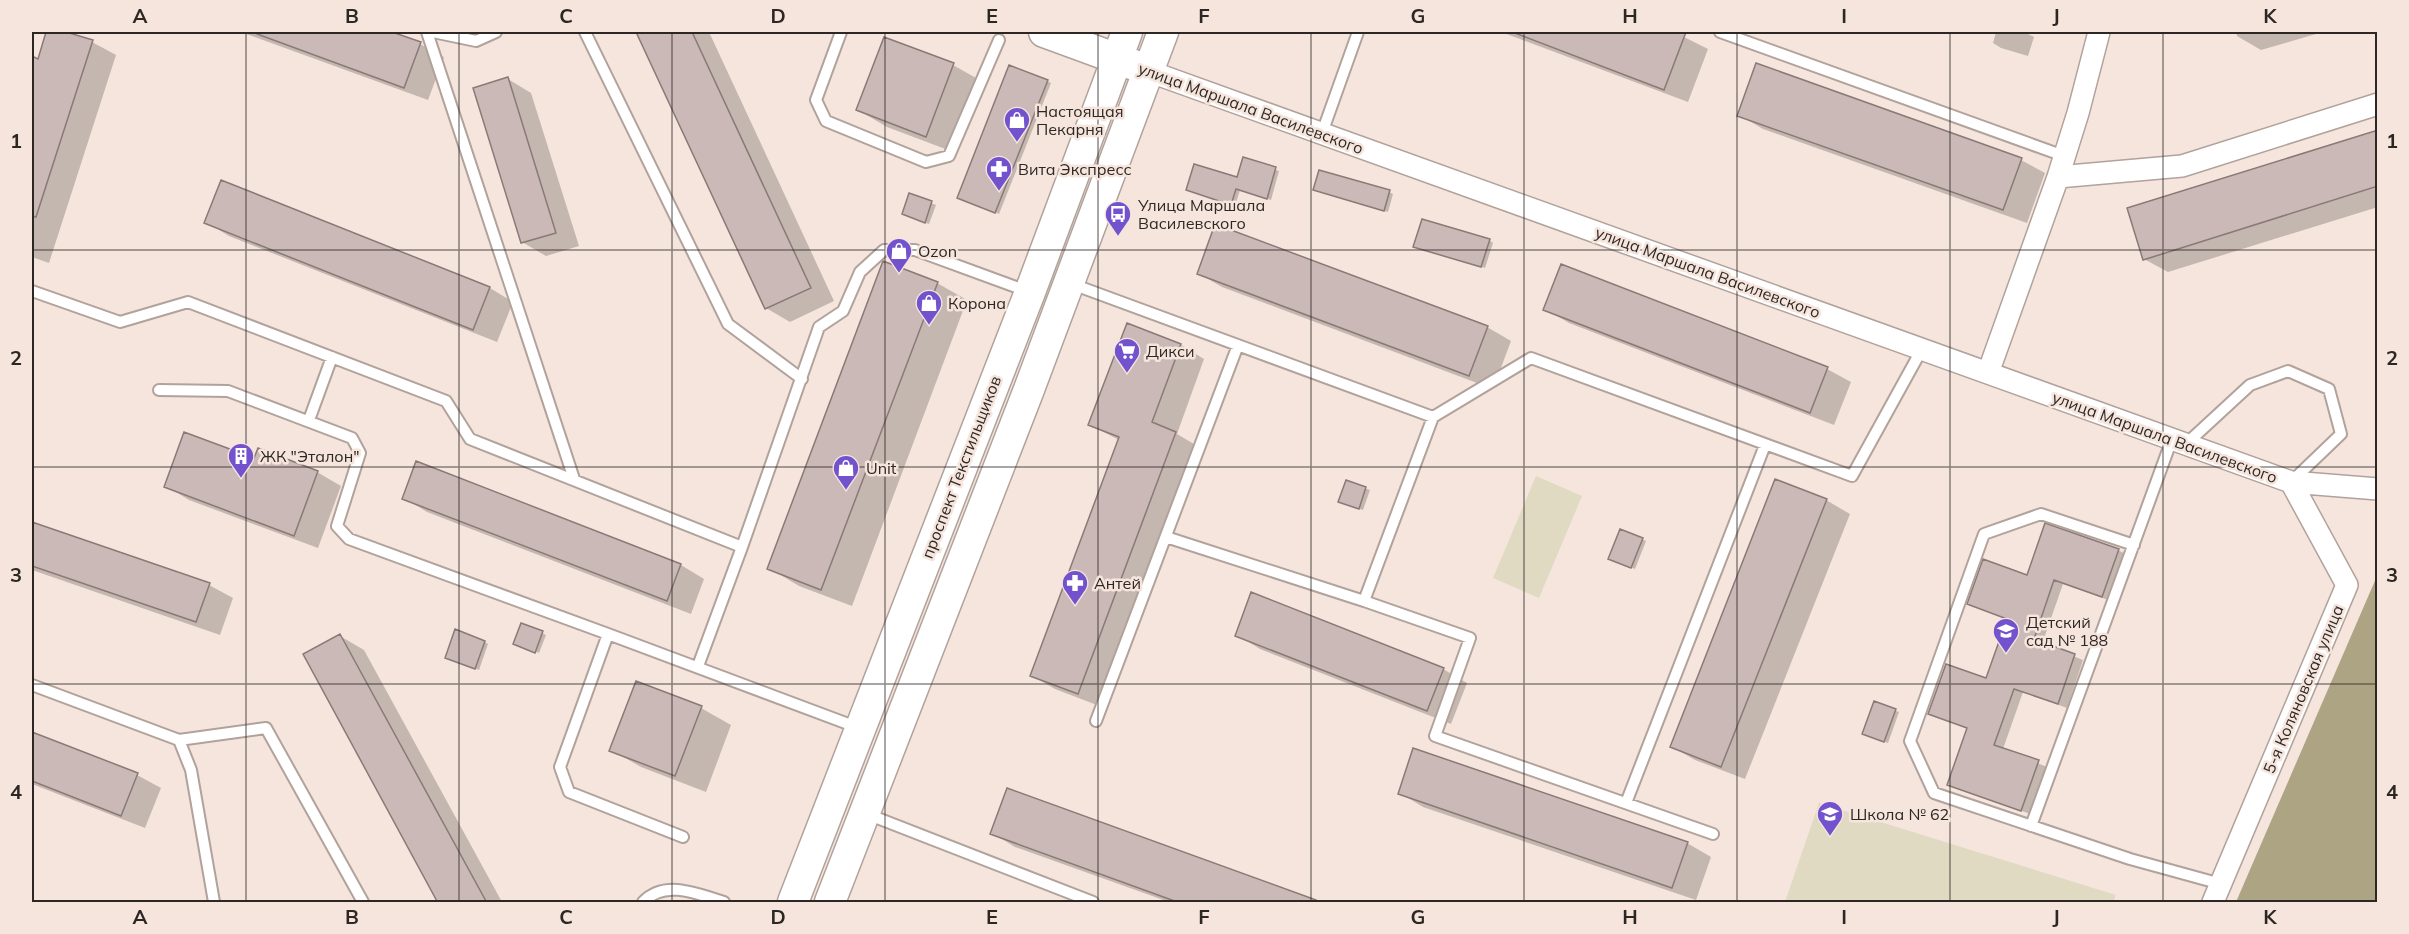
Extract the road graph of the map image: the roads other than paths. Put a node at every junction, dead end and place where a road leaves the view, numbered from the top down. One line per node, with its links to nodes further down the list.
1 (427, 32): 32 (lane)
2 (432, 32): 3 (lane)
3 (496, 32)
4 (585, 32): 26 (lane)
5 (841, 32): 12 (lane)
6 (1044, 32): 13 (main road, улица Маршала Василевского)
7 (1127, 32): 13 (main road, проспект Текстильщиков)
8 (1162, 32): 14 (main road)
9 (1358, 32): 16 (lane)
10 (1720, 32): 17 (lane)
11 (2099, 32): 17 (street)
12 (999, 40)
13 (1117, 59): 14 (main road, улица Маршала Василевского); 21 (main road, проспект Текстильщиков)
14 (1148, 70): 16 (street, улица Маршала Василевского); 19 (main road)
15 (2378, 104): 18 (street)
16 (1322, 133): 23 (street, улица Маршала Василевского)
17 (2064, 156): 18 (street)
18 (2058, 177): 25 (street)
19 (1069, 283): 22 (lane); 46 (main road)
20 (32, 291): 24 (lane)
21 (1030, 292): 26 (lane); 43 (main road, проспект Текстильщиков)
22 (1238, 345): 28 (lane); 35 (lane)
23 (1922, 349): 25 (street, улица Маршала Василевского); 31 (lane)
24 (332, 357): 29 (lane); 32 (lane)
25 (1988, 373): 30 (street, улица Маршала Василевского)
26 (802, 379): 37 (lane)
27 (159, 390): 29 (lane)
28 (1433, 417): 31 (lane); 38 (lane)
29 (309, 420): 39 (lane)
30 (2179, 441): 33 (street, улица Маршала Василевского); 33 (lane); 36 (lane)
31 (1765, 445): 45 (lane)
32 (574, 479): 37 (lane)
33 (2291, 482): 34 (street, улица Маршала Василевского); 50 (street, 5-я Коляновская улица)
34 (2378, 489)
35 (1166, 537): 38 (lane); 42 (lane)
36 (2134, 545): 47 (lane); 47 (lane)
37 (742, 547): 40 (lane)
38 (1364, 601): 45 (lane)
39 (608, 634): 40 (lane); 49 (lane)
40 (698, 666): 43 (lane)
41 (32, 686): 44 (lane)
42 (1096, 722)
43 (859, 728): 55 (main road, проспект Текстильщиков)
44 (179, 740): 51 (lane); 52 (lane)
45 (1626, 803): 48 (lane)
46 (864, 813): 56 (main road); 57 (lane)
47 (2031, 826): 50 (lane)
48 (1713, 834)
49 (683, 837)
50 (2217, 894)
51 (214, 903)
52 (363, 903)
53 (643, 903): 54 (lane)
54 (724, 903)
55 (793, 903)
56 (830, 903)
57 (1093, 903)

